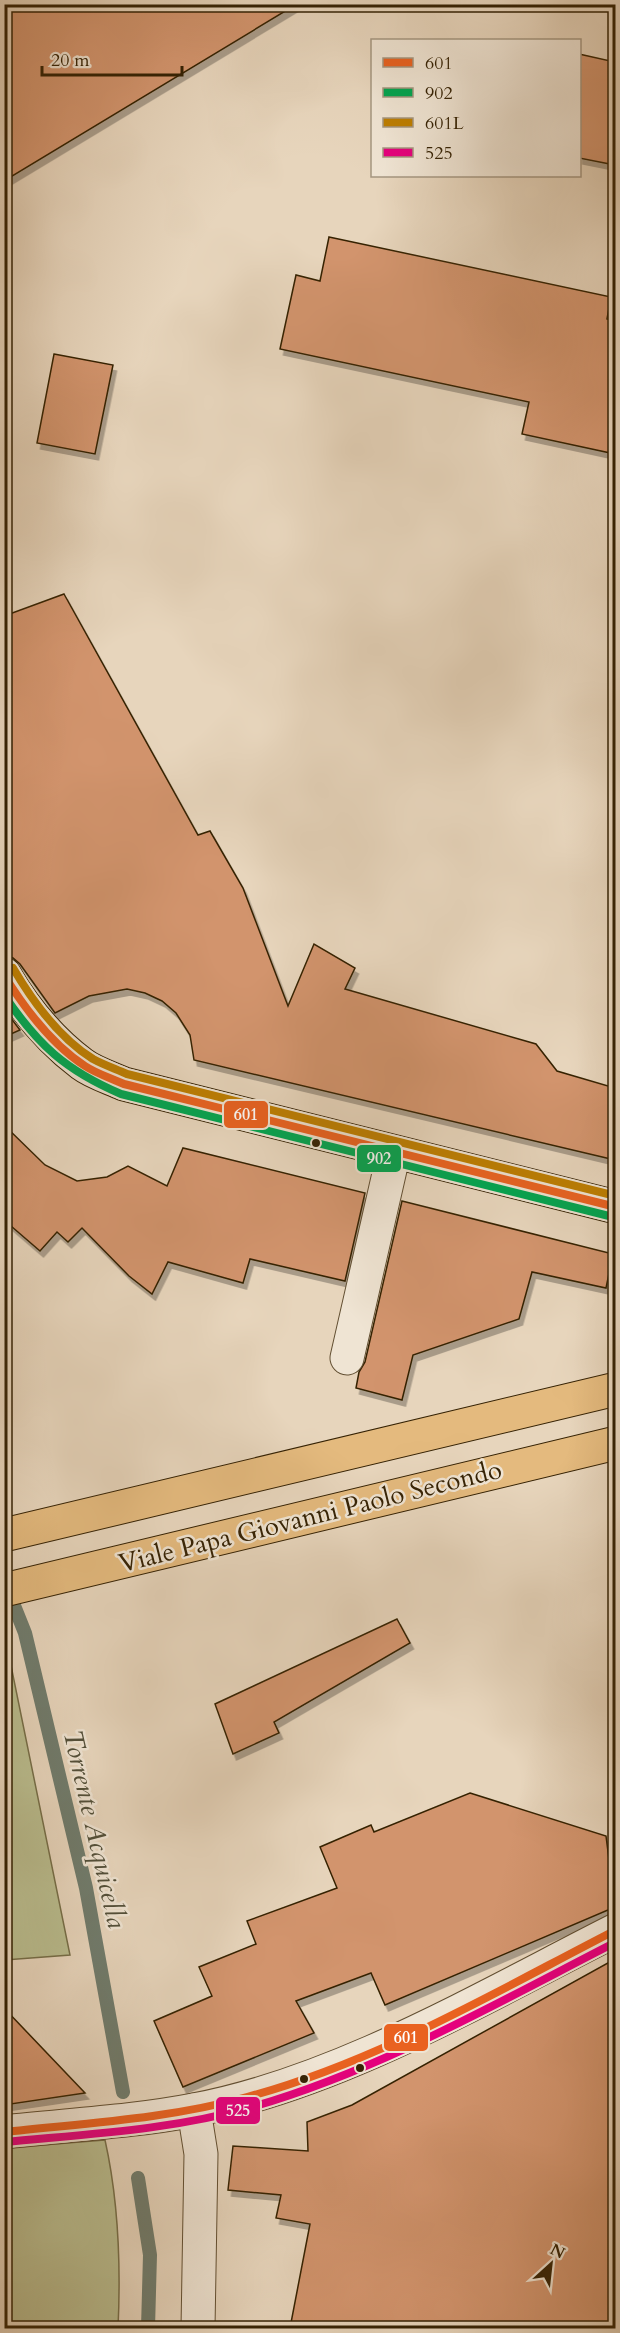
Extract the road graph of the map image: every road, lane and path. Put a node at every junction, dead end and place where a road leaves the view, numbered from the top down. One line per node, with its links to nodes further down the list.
1 (4, 974): 2 (street)
2 (394, 1152): 3 (street); 4 (street)
3 (615, 1207)
4 (346, 1358)
5 (615, 1389): 7 (main road, Viale Papa Giovanni Paolo Secondo)
6 (615, 1443): 8 (main road, Viale Papa Giovanni Paolo Secondo)
7 (4, 1535)
8 (4, 1590)
9 (615, 1930): 10 (street)
10 (194, 2110): 11 (street); 12 (street)
11 (4, 2132)
12 (198, 2328)

